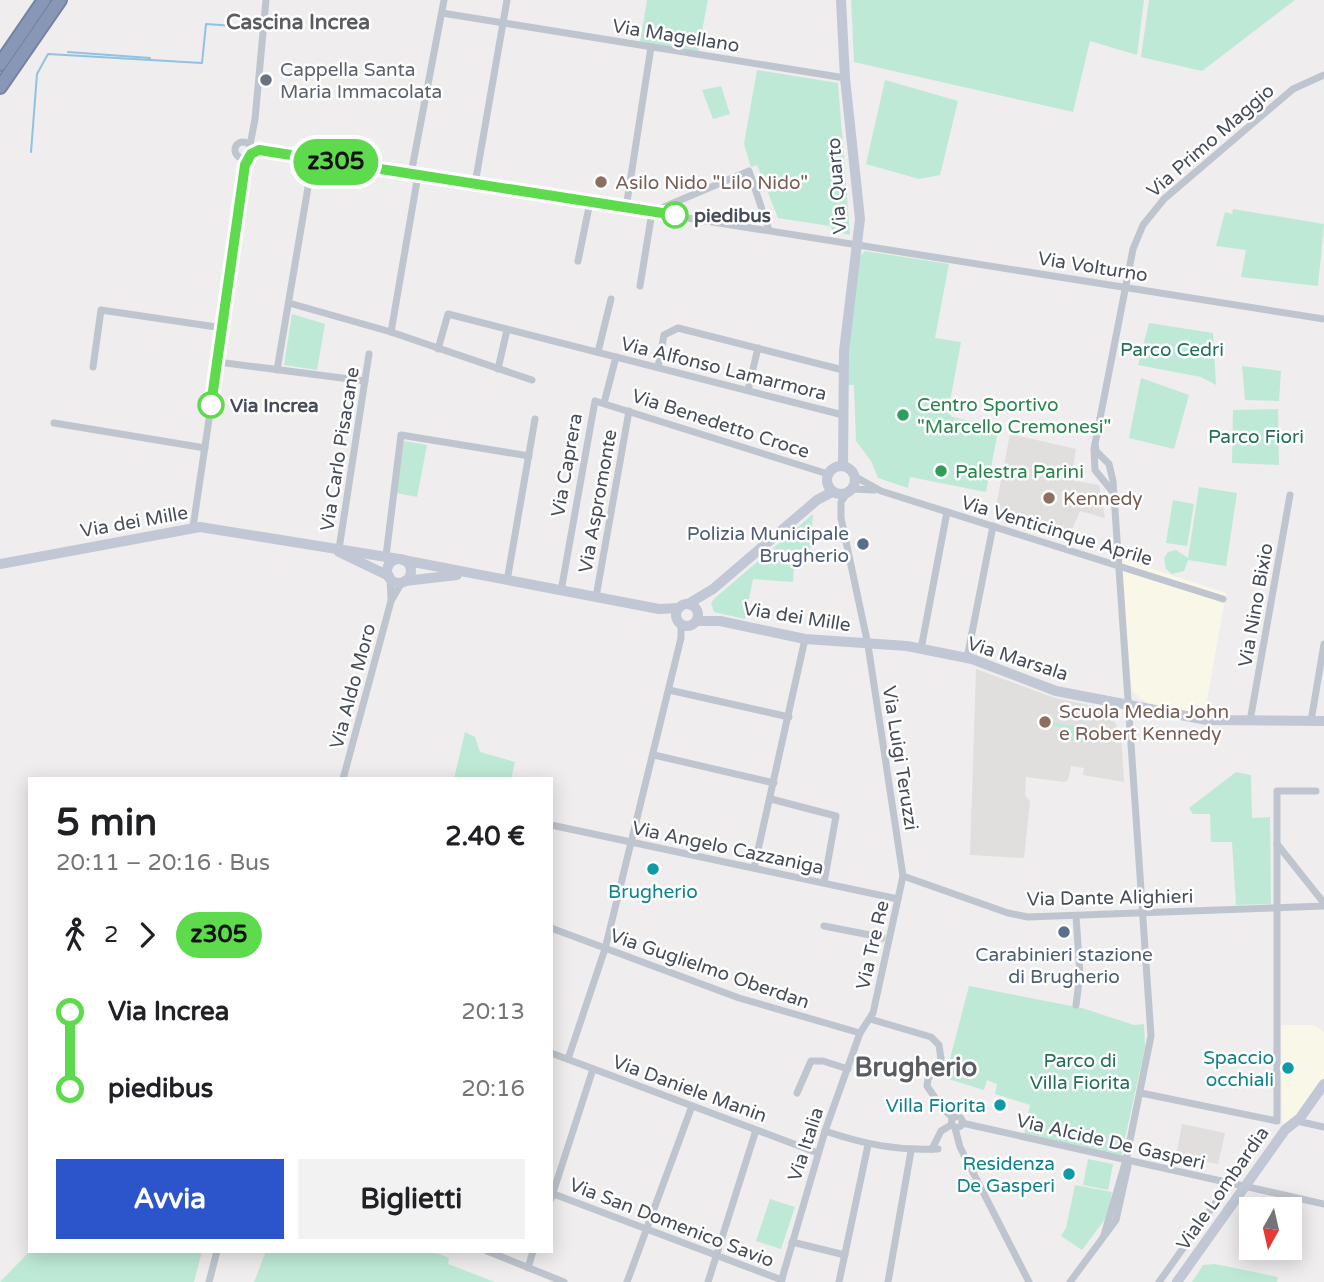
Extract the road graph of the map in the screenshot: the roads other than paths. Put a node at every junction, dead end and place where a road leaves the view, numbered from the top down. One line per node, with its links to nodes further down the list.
1 (44, 0): 10 (highway)
2 (60, 0): 13 (highway)
3 (266, 0): 14 (street)
4 (444, 0): 7 (street)
5 (507, 0): 8 (street)
6 (841, 0): 12 (main road, Via Quarto)
7 (442, 13): 8 (street, Via Magellano); 16 (street)
8 (503, 21): 9 (street, Via Magellano); 17 (street)
9 (651, 47): 12 (street, Via Magellano); 19 (street)
10 (0, 64)
11 (1324, 75): 25 (street, Via Primo Maggio)
12 (845, 78): 22 (main road, Via Quarto)
13 (0, 88)
14 (248, 150): 15 (street, Via Volturno); 29 (street)
15 (313, 158): 16 (street, Via Volturno); 27 (street)
16 (414, 174): 17 (street, Via Volturno); 31 (street)
17 (475, 184): 18 (street, Via Volturno)
18 (590, 202): 19 (street, Via Volturno); 23 (street)
19 (626, 208): 20 (street, Via Volturno)
20 (652, 212): 21 (street, Via Volturno); 21 (street); 24 (street)
21 (769, 230): 22 (street, Via Volturno)
22 (858, 244): 25 (street, Via Volturno); 42 (main road, Via Quarto)
23 (578, 261)
24 (640, 286)
25 (1126, 288): 28 (street, Via Volturno); 51 (street, Via Primo Maggio)
26 (611, 299): 34 (street, Via Alfonso Lamarmora)
27 (289, 303): 31 (street); 41 (street)
28 (1324, 320)
29 (223, 328): 37 (street); 38 (street)
30 (507, 330): 33 (street, Via Alfonso Lamarmora); 34 (street, Via Alfonso Lamarmora); 40 (street)
31 (391, 332): 33 (street)
32 (758, 348): 39 (street); 42 (street); 45 (street)
33 (438, 349): 40 (street)
34 (598, 352): 36 (street, Via Alfonso Lamarmora)
35 (369, 354): 44 (street, Via Carlo Pisacane)
36 (616, 356): 39 (street, Via Alfonso Lamarmora); 46 (street, Via Caprera)
37 (218, 362): 41 (street); 52 (street)
38 (93, 367)
39 (658, 367): 45 (street, Via Alfonso Lamarmora)
40 (498, 369): 43 (street)
41 (278, 370): 44 (street)
42 (843, 370): 48 (main road, Via Quarto)
43 (532, 380)
44 (365, 381): 70 (street, Via Carlo Pisacane)
45 (748, 390): 48 (street, Via Alfonso Lamarmora)
46 (604, 403): 47 (street, Via Benedetto Croce); 79 (street, Via Caprera)
47 (629, 411): 58 (street, Via Benedetto Croce); 80 (street, Via Aspromonte)
48 (843, 415): 56 (main road, Via Quarto)
49 (535, 419): 53 (street)
50 (54, 423): 52 (street)
51 (1095, 444): 54 (street); 55 (street, Via Primo Maggio)
52 (205, 448): 68 (street)
53 (529, 456): 71 (street); 77 (street)
54 (1107, 463): 55 (street); 57 (street); 63 (street)
55 (1094, 464): 57 (street)
56 (840, 466): 58 (main road); 59 (main road)
57 (1099, 474): 63 (street)
58 (827, 476): 61 (main road); 65 (main road)
59 (854, 476): 60 (main road); 62 (street, Via Venticinque Aprile)
60 (849, 491): 61 (main road); 62 (street, Via Venticinque Aprile); 86 (street)
61 (832, 492): 65 (main road)
62 (881, 492): 66 (street, Via Venticinque Aprile)
63 (1113, 495): 74 (street)
64 (1290, 495): 93 (street, Via Nino Bixio)
65 (817, 500): 83 (main road)
66 (947, 512): 67 (street, Via Venticinque Aprile); 87 (street)
67 (993, 526): 74 (street, Via Venticinque Aprile); 88 (street)
68 (193, 527): 69 (main road, Via dei Mille); 73 (main road, Via dei Mille)
69 (315, 545): 70 (main road, Via dei Mille); 75 (main road, Via dei Mille)
70 (339, 548): 71 (main road, Via dei Mille)
71 (386, 556): 72 (main road, Via dei Mille)
72 (401, 559): 75 (main road); 76 (main road, Via dei Mille); 78 (main road)
73 (0, 564)
74 (1118, 566): 81 (street, Via Venticinque Aprile); 90 (street)
75 (389, 577): 78 (main road); 82 (street, Via Aldo Moro)
76 (485, 577): 77 (main road, Via dei Mille); 78 (main road, Via dei Mille)
77 (506, 580): 79 (main road, Via dei Mille)
78 (404, 581): 82 (street, Via Aldo Moro)
79 (561, 591): 80 (main road, Via dei Mille)
80 (596, 597): 83 (main road, Via dei Mille)
81 (1223, 599)
82 (391, 601): 96 (street, Via Aldo Moro)
83 (688, 616): 84 (main road, Via dei Mille); 89 (street)
84 (805, 639): 86 (main road, Via dei Mille); 91 (street)
85 (1324, 644): 94 (street)
86 (867, 645): 87 (main road, Via Marsala); 104 (street, Via Luigi Teruzzi)
87 (921, 649): 88 (main road, Via Marsala)
88 (967, 658): 90 (main road, Via Marsala)
89 (669, 690): 91 (street); 95 (street)
90 (1128, 704): 93 (main road, Via Marsala); 109 (street)
91 (789, 717): 97 (street)
92 (1324, 720): 94 (main road, Via Marsala)
93 (1250, 721): 94 (main road, Via Marsala)
94 (1311, 721)
95 (654, 755): 97 (street); 101 (street)
96 (345, 777)
97 (774, 783): 99 (street)
98 (1316, 791): 102 (street)
99 (771, 799): 103 (street); 105 (street)
100 (553, 825): 101 (street, Via Angelo Cazzaniga)
101 (632, 842): 103 (street, Via Angelo Cazzaniga); 114 (street)
102 (1277, 844): 107 (street); 108 (street)
103 (754, 868): 105 (street, Via Angelo Cazzaniga)
104 (903, 876): 106 (street, Via Tre Re); 110 (street, Via Dante Alighieri)
105 (824, 883): 106 (street, Via Angelo Cazzaniga)
106 (898, 899): 116 (street, Via Tre Re)
107 (1324, 904): 108 (street, Via Dante Alighieri)
108 (1277, 908): 109 (street, Via Dante Alighieri); 124 (street)
109 (1142, 914): 110 (street, Via Dante Alighieri); 124 (street)
110 (1076, 916): 115 (street)
111 (824, 926): 113 (street)
112 (553, 929): 114 (street, Via Guglielmo Oberdan)
113 (870, 935)
114 (605, 948): 117 (street, Via Guglielmo Oberdan); 119 (street)
115 (1076, 1004)
116 (870, 1020): 117 (street, Via Italia); 127 (street)
117 (860, 1033): 121 (street, Via Italia)
118 (553, 1054): 119 (street, Via Daniele Manin)
119 (568, 1059): 120 (street, Via Daniele Manin)
120 (593, 1069): 125 (street, Via Daniele Manin); 137 (street)
121 (848, 1069): 123 (street); 130 (street, Via Italia)
122 (1324, 1084): 126 (main road, Viale Lombardia)
123 (797, 1093)
124 (1141, 1093): 134 (street)
125 (692, 1106): 129 (street, Via Daniele Manin); 140 (street)
126 (1297, 1121): 128 (street); 136 (main road, Viale Lombardia)
127 (959, 1124): 132 (street); 134 (street, Via Alcide De Gasperi); 155 (street)
128 (1324, 1127)
129 (756, 1130): 133 (street, Via Daniele Manin); 146 (street)
130 (825, 1131): 131 (street); 133 (street, Via Italia)
131 (868, 1145): 132 (street); 145 (street)
132 (911, 1151): 154 (street)
133 (818, 1153): 141 (street, Via Italia)
134 (1126, 1160): 135 (street, Via Alcide De Gasperi); 156 (street)
135 (1229, 1184): 136 (street, Via Alcide De Gasperi); 157 (street, Viale Lombardia)
136 (1244, 1188): 139 (street, Via Alcide De Gasperi); 158 (main road, Viale Lombardia)
137 (553, 1192)
138 (553, 1195): 140 (street, Via San Domenico Savio)
139 (1324, 1204)
140 (646, 1231): 146 (street, Via San Domenico Savio); 151 (street)
141 (792, 1242): 145 (street); 148 (street, Via Italia)
142 (216, 1253): 149 (street)
143 (492, 1253): 147 (street)
144 (532, 1253): 147 (street)
145 (845, 1255): 153 (street)
146 (716, 1256): 148 (street, Via San Domenico Savio); 152 (street)
147 (527, 1268): 150 (street)
148 (782, 1281)
149 (209, 1282)
150 (564, 1282)
151 (627, 1282)
152 (708, 1282)
153 (839, 1282)
154 (888, 1282)
155 (1029, 1282)
156 (1070, 1282)
157 (1159, 1282)
158 (1177, 1282)

